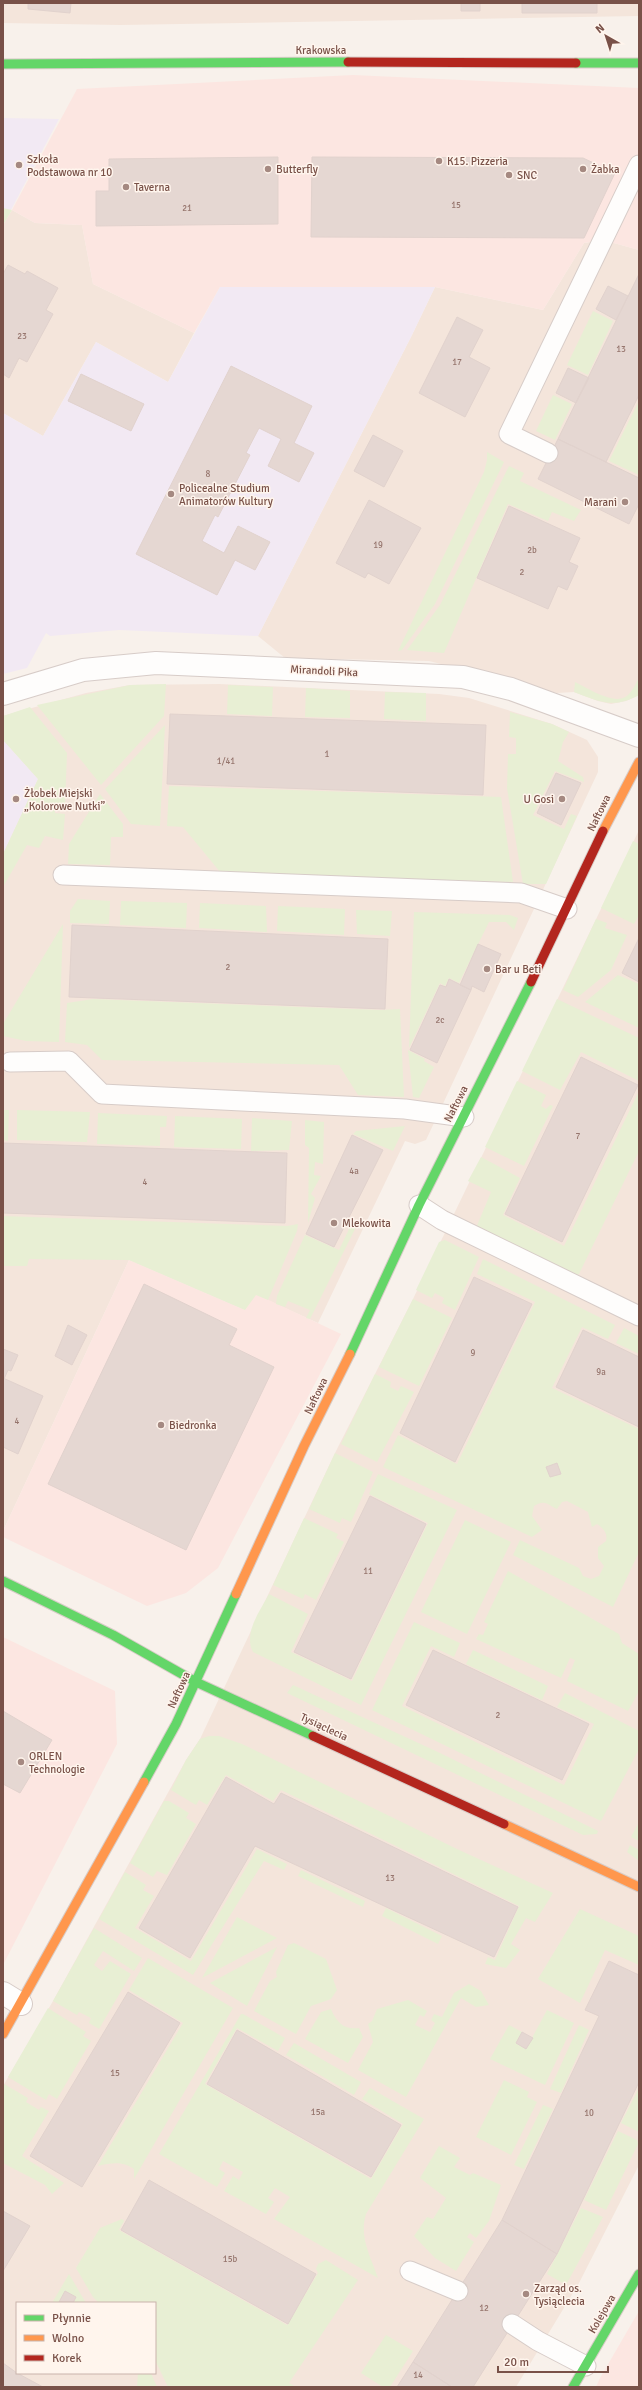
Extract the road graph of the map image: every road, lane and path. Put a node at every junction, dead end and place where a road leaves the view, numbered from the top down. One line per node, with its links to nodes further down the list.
1 (639, 63): 2 (street, Krakowska)
2 (3, 64)
3 (639, 165): 4 (lane)
4 (548, 452)
5 (3, 694): 6 (street, Mirandoli Pika)
6 (639, 736)
7 (639, 762): 9 (street, Naftowa)
8 (62, 875): 9 (lane)
9 (567, 909): 11 (street, Naftowa)
10 (10, 1062): 11 (lane)
11 (464, 1117): 12 (street, Naftowa)
12 (420, 1206): 13 (lane); 15 (street, Naftowa)
13 (639, 1316)
14 (3, 1582): 15 (street, Tysiąclecia)
15 (196, 1682): 16 (street, Tysiąclecia); 17 (street, Naftowa)
16 (639, 1888)
17 (12, 1998): 18 (street, Naftowa)
18 (3, 2034)
19 (410, 2271): 21 (lane)
20 (639, 2274): 23 (street, Kolejowa)
21 (458, 2291)
22 (512, 2324): 23 (lane)
23 (586, 2366): 24 (street, Kolejowa)
24 (574, 2387)

